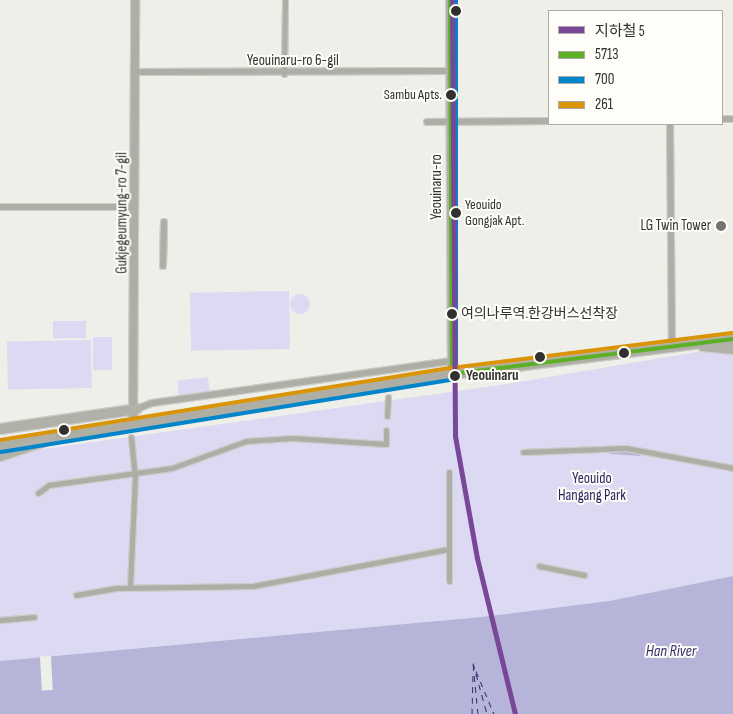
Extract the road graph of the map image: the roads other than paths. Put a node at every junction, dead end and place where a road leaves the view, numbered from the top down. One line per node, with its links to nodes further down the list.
1 (135, 0): 5 (street, Gukjegeumyung-ro 7-gil)
2 (284, 0): 6 (street)
3 (451, 2): 4 (street, Yeouinaru-ro)
4 (450, 71): 6 (street, Yeouinaru-ro 6-gil); 9 (street, Yeouinaru-ro)
5 (136, 72): 6 (street, Yeouinaru-ro 6-gil); 12 (street, Gukjegeumyung-ro 7-gil)
6 (284, 74)
7 (548, 120): 9 (street)
8 (427, 122): 9 (street)
9 (451, 122): 19 (street, Yeouinaru-ro)
10 (670, 125): 17 (street)
11 (0, 207): 12 (street)
12 (135, 207): 22 (street, Gukjegeumyung-ro 7-gil)
13 (164, 222): 14 (street)
14 (163, 266)
15 (733, 339): 16 (main road)
16 (703, 346): 17 (main road); 18 (main road)
17 (672, 348): 20 (main road)
18 (733, 348)
19 (452, 361): 20 (street, Yeouinaru-ro); 22 (street)
20 (452, 374): 24 (main road)
21 (388, 397): 23 (street)
22 (137, 409): 24 (street, Gukjegeumyung-ro 7-gil); 25 (main road)
23 (387, 416)
24 (133, 426): 28 (main road)
25 (0, 429)
26 (386, 430): 34 (street)
27 (131, 437): 34 (street)
28 (51, 439): 29 (main road); 31 (main road)
29 (0, 446)
30 (523, 452): 32 (street)
31 (0, 456)
32 (733, 468)
33 (449, 472): 36 (street)
34 (135, 474): 35 (street); 40 (street)
35 (38, 493)
36 (449, 549): 39 (street); 40 (street)
37 (539, 566): 38 (street)
38 (584, 575)
39 (449, 581)
40 (130, 587): 41 (street)
41 (76, 595)
42 (34, 617): 43 (street)
43 (0, 620)

